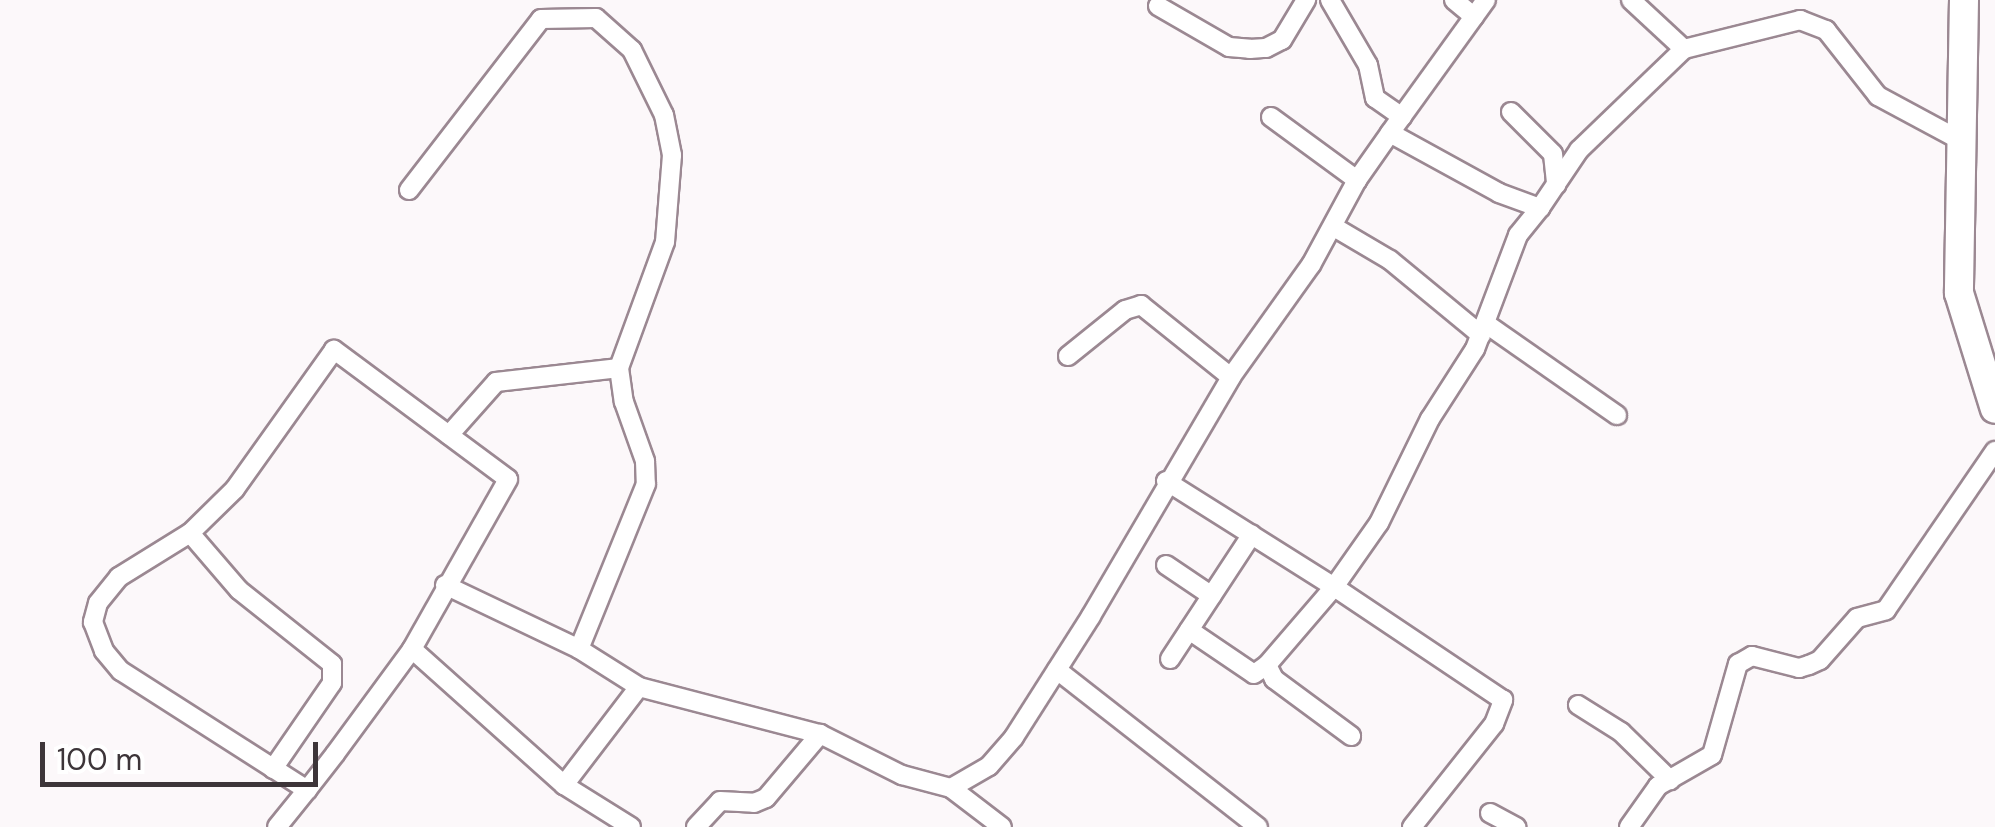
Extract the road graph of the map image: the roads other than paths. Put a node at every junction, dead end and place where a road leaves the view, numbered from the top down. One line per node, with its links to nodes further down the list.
1 (1306, 0): 7 (street)
2 (1330, 0): 12 (street)
3 (1454, 0): 8 (street)
4 (1486, 0): 8 (street)
5 (1631, 0): 9 (street)
6 (1964, 0): 14 (main road)
7 (1158, 6)
8 (1474, 17): 12 (street)
9 (1684, 49): 14 (street); 16 (street)
10 (1511, 112): 16 (street)
11 (1271, 117): 15 (street)
12 (1402, 117): 13 (street)
13 (1390, 133): 15 (street); 18 (street)
14 (1958, 139): 24 (main road)
15 (1358, 180): 19 (street)
16 (1556, 185): 18 (street)
17 (408, 190): 22 (street)
18 (1540, 208): 20 (street)
19 (1334, 227): 20 (street); 23 (street)
20 (1483, 329): 25 (street); 33 (street)
21 (1068, 356): 23 (street)
22 (619, 368): 26 (street); 37 (street)
23 (1230, 377): 28 (street)
24 (1995, 409)
25 (1618, 415)
26 (448, 436): 29 (street); 32 (street)
27 (1995, 451): 46 (street)
28 (1166, 481): 30 (street); 40 (street)
29 (190, 533): 45 (street); 45 (street)
30 (1252, 534): 33 (street); 34 (street)
31 (1166, 565): 34 (street)
32 (445, 585): 36 (street); 37 (street)
33 (1334, 586): 39 (street); 56 (street)
34 (1212, 596): 35 (street)
35 (1189, 630): 38 (street); 39 (street)
36 (412, 649): 47 (street); 49 (street)
37 (579, 650): 41 (street)
38 (1170, 659)
39 (1267, 665): 44 (street)
40 (1057, 670): 48 (street); 55 (street)
41 (639, 687): 43 (street); 47 (street)
42 (1578, 705): 46 (street)
43 (820, 734): 48 (street); 53 (street)
44 (1351, 736)
45 (274, 769): 49 (street)
46 (1670, 780): 58 (street)
47 (564, 785): 52 (street)
48 (952, 788): 54 (street)
49 (307, 790): 51 (street)
50 (1490, 813): 57 (street)
51 (277, 827)
52 (631, 827)
53 (696, 827)
54 (1002, 827)
55 (1258, 827)
56 (1412, 827)
57 (1516, 827)
58 (1628, 827)

